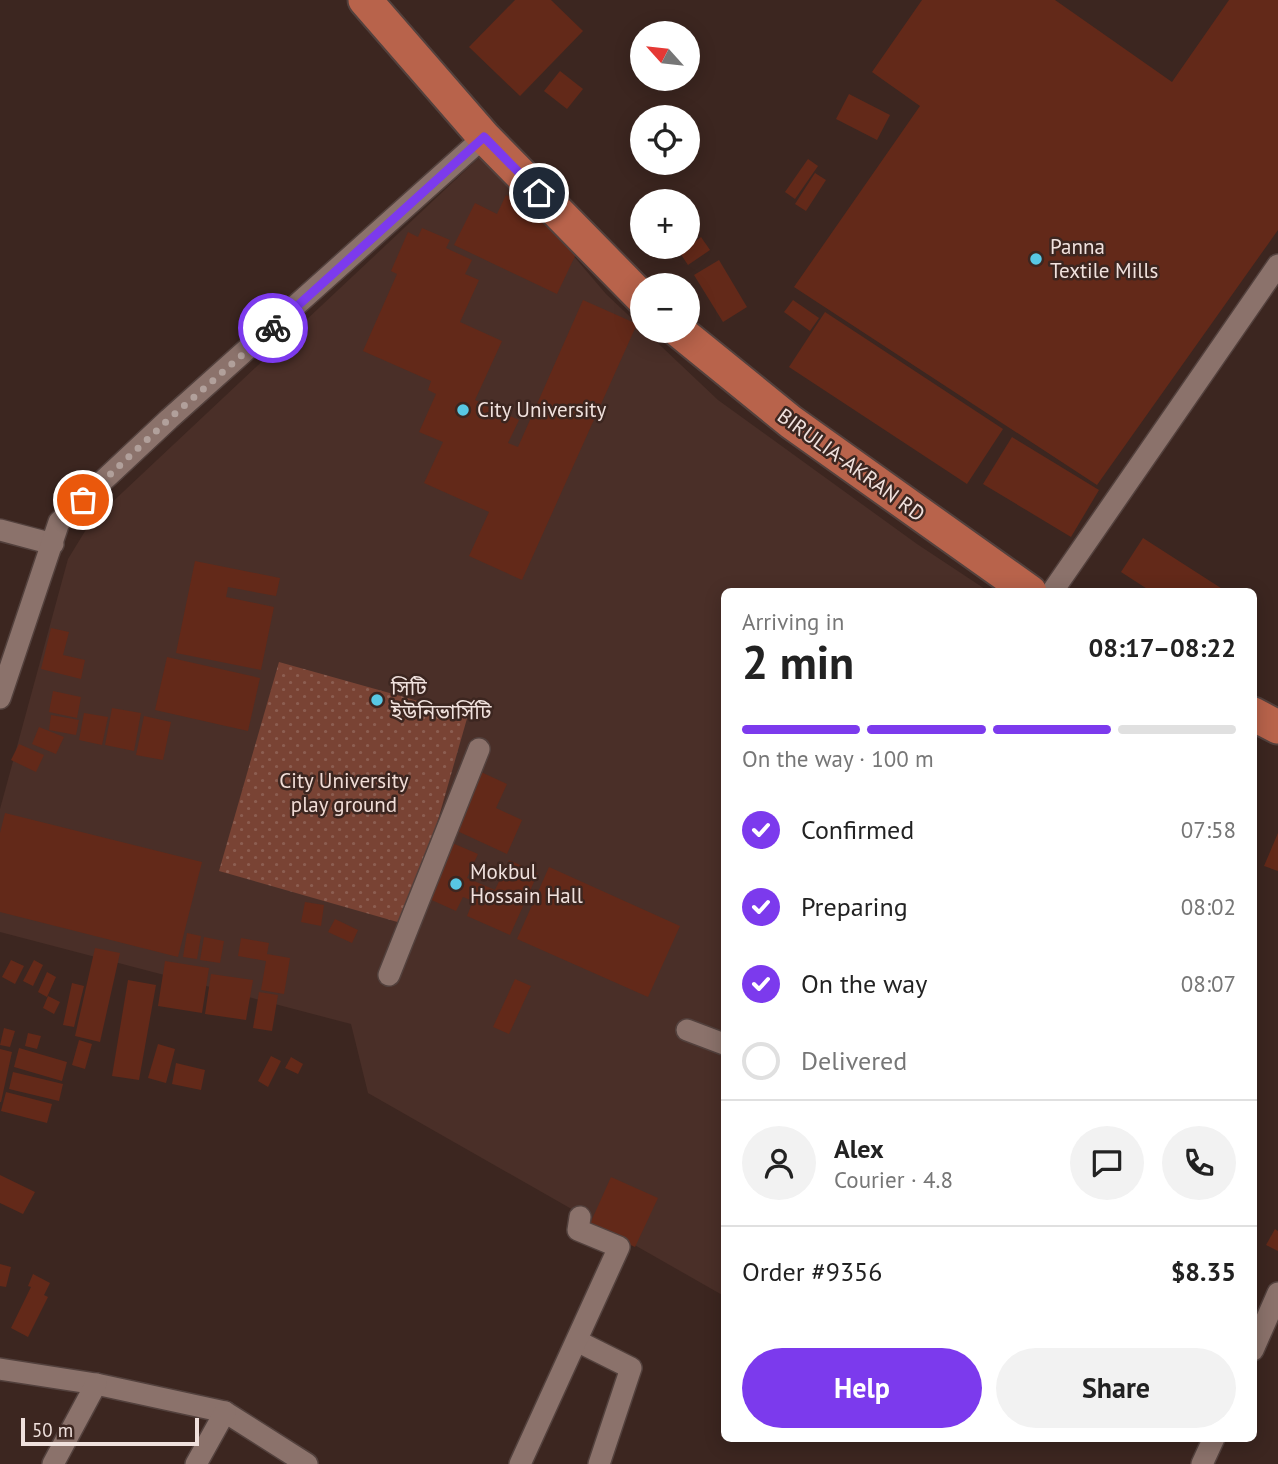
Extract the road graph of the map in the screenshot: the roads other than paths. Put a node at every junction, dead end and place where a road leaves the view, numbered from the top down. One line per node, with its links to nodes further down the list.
1 (365, 0): 2 (highway)
2 (484, 137): 4 (highway); 7 (street)
3 (1278, 265): 9 (street)
4 (630, 286)
5 (694, 343): 8 (highway, BIRULIA-AKRAN RD)
6 (0, 530): 7 (street)
7 (53, 544): 10 (street)
8 (1024, 588)
9 (1055, 588)
10 (0, 698)
11 (1257, 716): 12 (highway)
12 (1278, 727)
13 (479, 749): 14 (street)
14 (389, 975)
15 (687, 1030): 16 (street)
16 (721, 1043)
17 (580, 1217): 19 (street)
18 (1278, 1293): 20 (street)
19 (577, 1341): 28 (street); 29 (street)
20 (1257, 1341)
21 (0, 1369): 22 (street)
22 (96, 1384): 23 (street); 25 (street)
23 (225, 1412): 26 (street); 27 (street)
24 (1212, 1442): 30 (street)
25 (53, 1464)
26 (196, 1464)
27 (307, 1464)
28 (520, 1464)
29 (599, 1464)
30 (1202, 1464)

